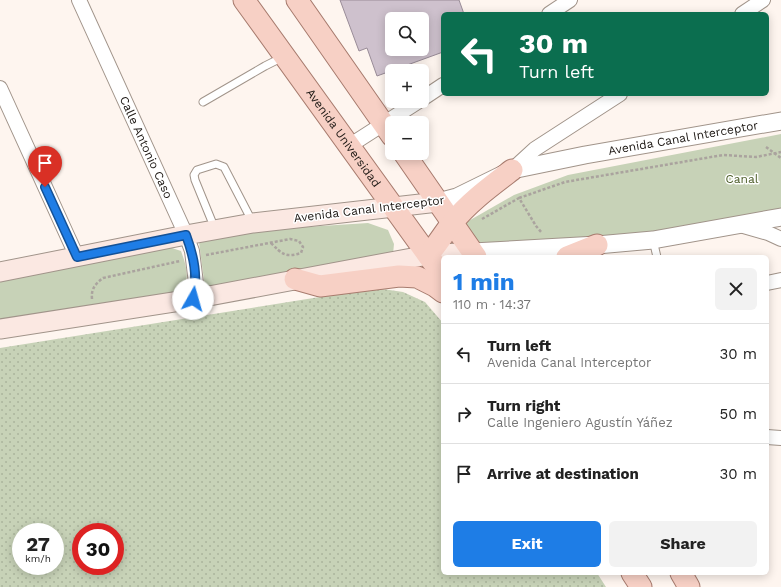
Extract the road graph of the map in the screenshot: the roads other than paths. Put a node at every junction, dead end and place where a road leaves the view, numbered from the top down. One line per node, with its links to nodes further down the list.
1 (79, 0): 29 (street, Calle Antonio Caso)
2 (244, 0): 8 (main road, Avenida Universidad)
3 (297, 0): 17 (main road)
4 (570, 0): 6 (street)
5 (763, 0): 7 (street)
6 (552, 12)
7 (745, 12)
8 (284, 56): 13 (lane); 19 (main road, Avenida Universidad)
9 (441, 86): 11 (street)
10 (0, 88): 37 (street)
11 (429, 94)
12 (617, 96): 21 (street)
13 (203, 102)
14 (412, 108): 15 (street)
15 (403, 116)
16 (781, 121): 21 (street, Avenida Canal Interceptor)
17 (385, 126)
18 (385, 131): 19 (street)
19 (349, 146): 23 (main road, Avenida Universidad)
20 (409, 160): 22 (main road)
21 (512, 170): 22 (street, Avenida Canal Interceptor); 26 (main road)
22 (438, 202): 23 (main road, Avenida Canal Interceptor); 26 (main road)
23 (394, 208): 25 (main road, Avenida Canal Interceptor); 34 (main road, Avenida Universidad)
24 (781, 217): 27 (street)
25 (253, 223): 28 (main road, Avenida Canal Interceptor); 28 (lane)
26 (452, 223): 33 (main road); 34 (main road)
27 (739, 225): 30 (street); 31 (street)
28 (215, 229): 29 (main road, Avenida Canal Interceptor)
29 (186, 235): 37 (main road, Avenida Canal Interceptor); 44 (street, Calle Antonio Caso)
30 (781, 239)
31 (653, 240): 32 (street); 36 (lane)
32 (597, 245): 33 (street); 35 (main road)
33 (474, 254): 34 (main road)
34 (428, 255): 39 (main road, Avenida Universidad); 40 (main road)
35 (572, 255)
36 (657, 255)
37 (77, 257): 38 (main road, Avenida Canal Interceptor)
38 (0, 272)
39 (441, 273)
40 (295, 279): 43 (main road); 44 (main road)
41 (781, 280): 42 (street)
42 (769, 283)
43 (441, 290)
44 (193, 299): 45 (main road)
45 (0, 329)
46 (769, 437): 47 (street)
47 (781, 438)
48 (633, 575): 50 (main road)
49 (682, 575): 51 (main road)
50 (641, 587)
51 (690, 587)

